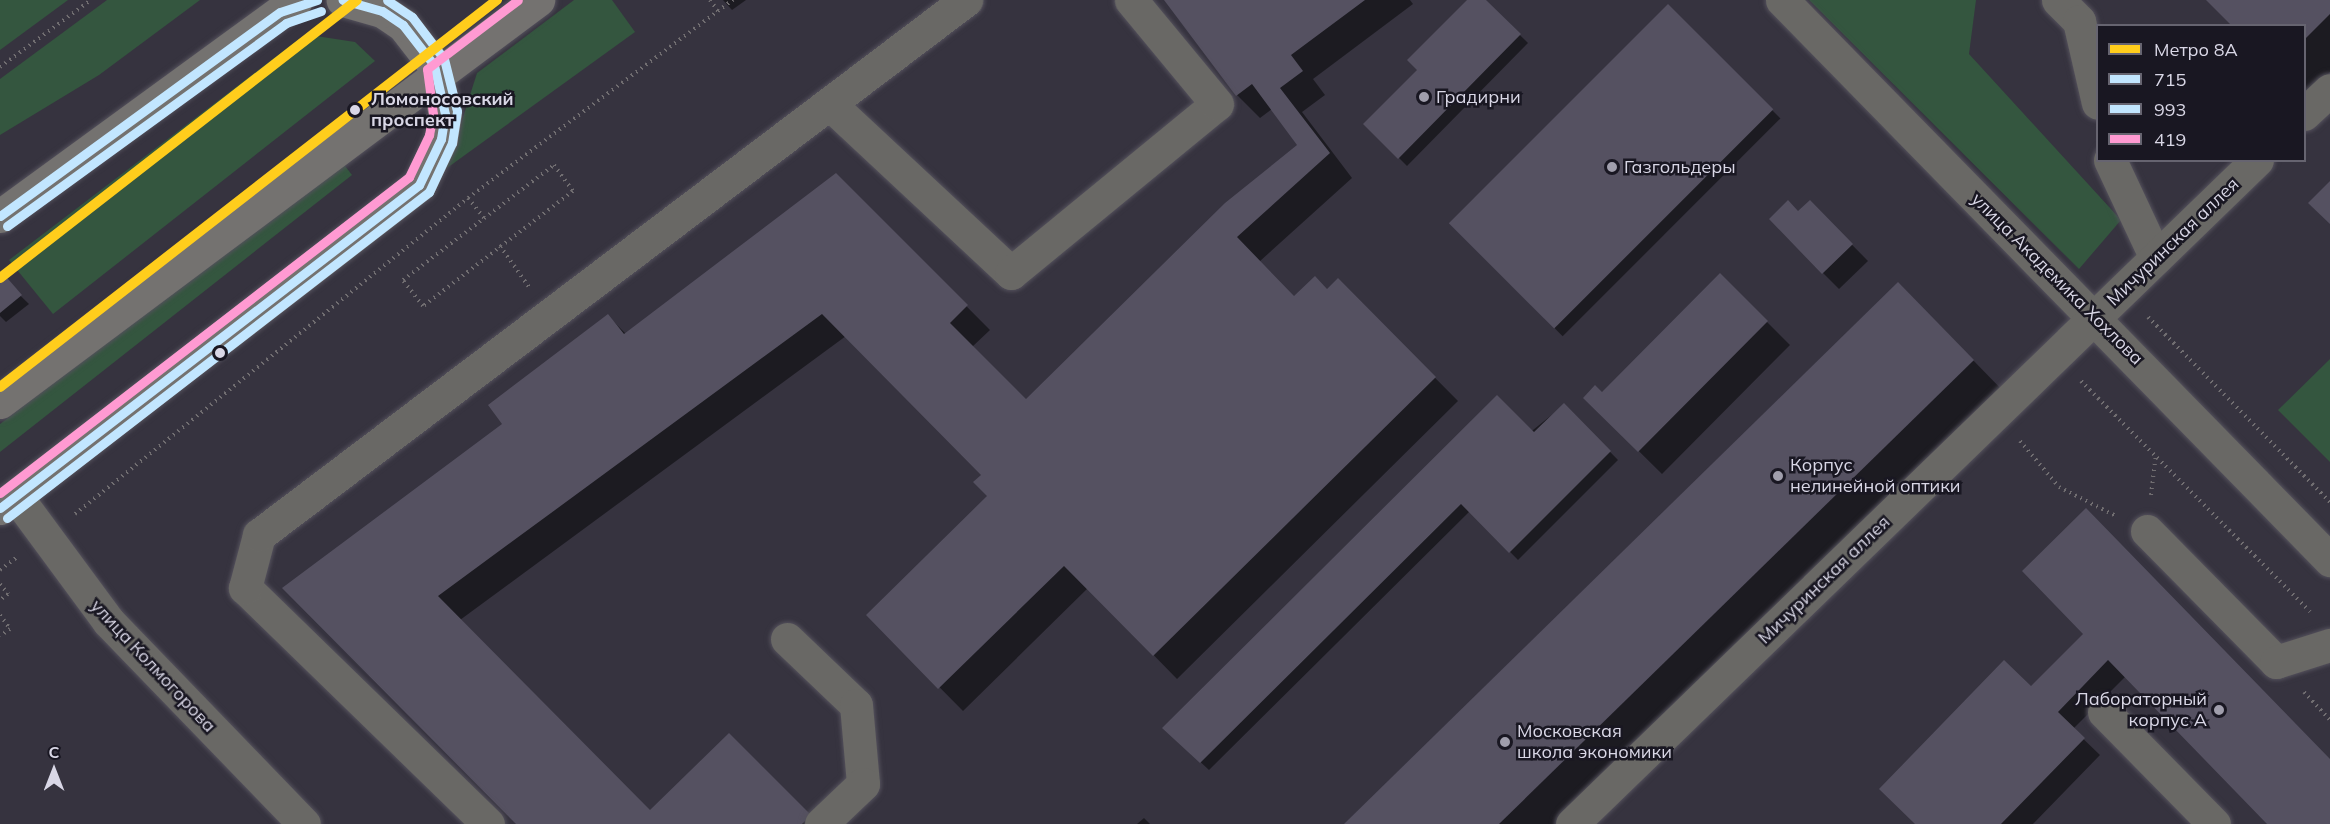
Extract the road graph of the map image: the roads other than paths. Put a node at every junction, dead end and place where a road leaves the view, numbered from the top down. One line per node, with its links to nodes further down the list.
1 (317, 0): 8 (main road)
2 (343, 0): 9 (main road)
3 (538, 0): 9 (main road)
4 (966, 0): 12 (street)
5 (1131, 0): 12 (street)
6 (1782, 0): 18 (street, улица Академика Хохлова)
7 (2058, 0): 11 (street)
8 (288, 6): 16 (main road)
9 (437, 75): 19 (main road); 20 (main road)
10 (2330, 90): 13 (street)
11 (2096, 98)
12 (832, 106): 27 (street)
13 (2306, 112)
14 (2111, 162): 17 (street)
15 (2255, 162): 17 (street, Мичуринская аллея)
16 (0, 216)
17 (2156, 258): 18 (street, Мичуринская аллея)
18 (2095, 318): 22 (street, улица Академика Хохлова); 29 (street, Мичуринская аллея)
19 (0, 402)
20 (8, 502): 26 (street, улица Колмогорова)
21 (2147, 531): 24 (street)
22 (2330, 560)
23 (787, 639): 28 (street)
24 (2330, 645)
25 (2104, 712): 30 (street)
26 (304, 824)
27 (488, 824)
28 (821, 824)
29 (1572, 824)
30 (2214, 824)

